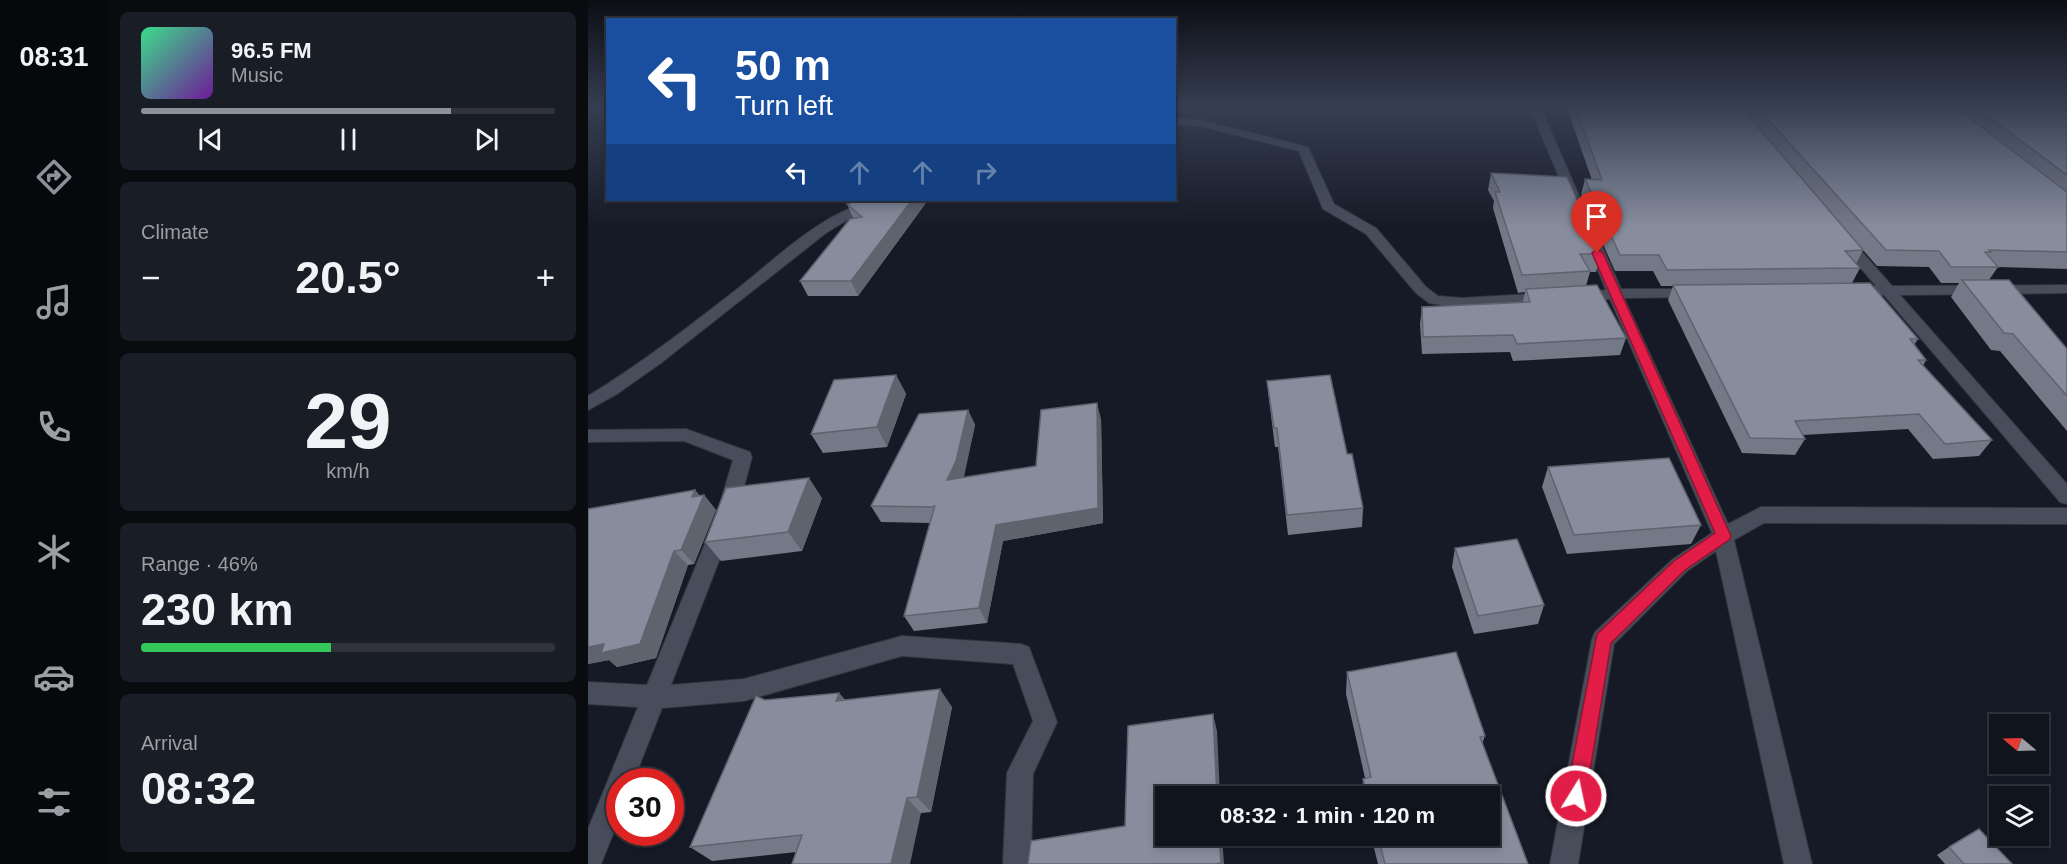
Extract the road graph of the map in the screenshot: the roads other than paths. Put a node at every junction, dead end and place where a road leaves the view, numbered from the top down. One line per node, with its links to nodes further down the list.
1 (1293, 146): 9 (street)
2 (1551, 146): 9 (street)
3 (883, 201): 10 (street)
4 (1834, 229): 6 (street)
5 (2067, 289): 6 (street)
6 (1886, 290): 7 (street); 12 (street)
7 (1839, 291)
8 (1710, 293): 9 (street)
9 (1616, 294): 14 (street)
10 (588, 404)
11 (588, 436): 16 (street)
12 (2067, 497)
13 (2067, 516): 14 (street)
14 (1724, 536): 21 (street); 22 (street)
15 (588, 693): 16 (street)
16 (655, 697): 17 (street); 20 (street)
17 (626, 768)
18 (606, 817): 19 (street)
19 (588, 863)
20 (1017, 864)
21 (1564, 864)
22 (1798, 864)

